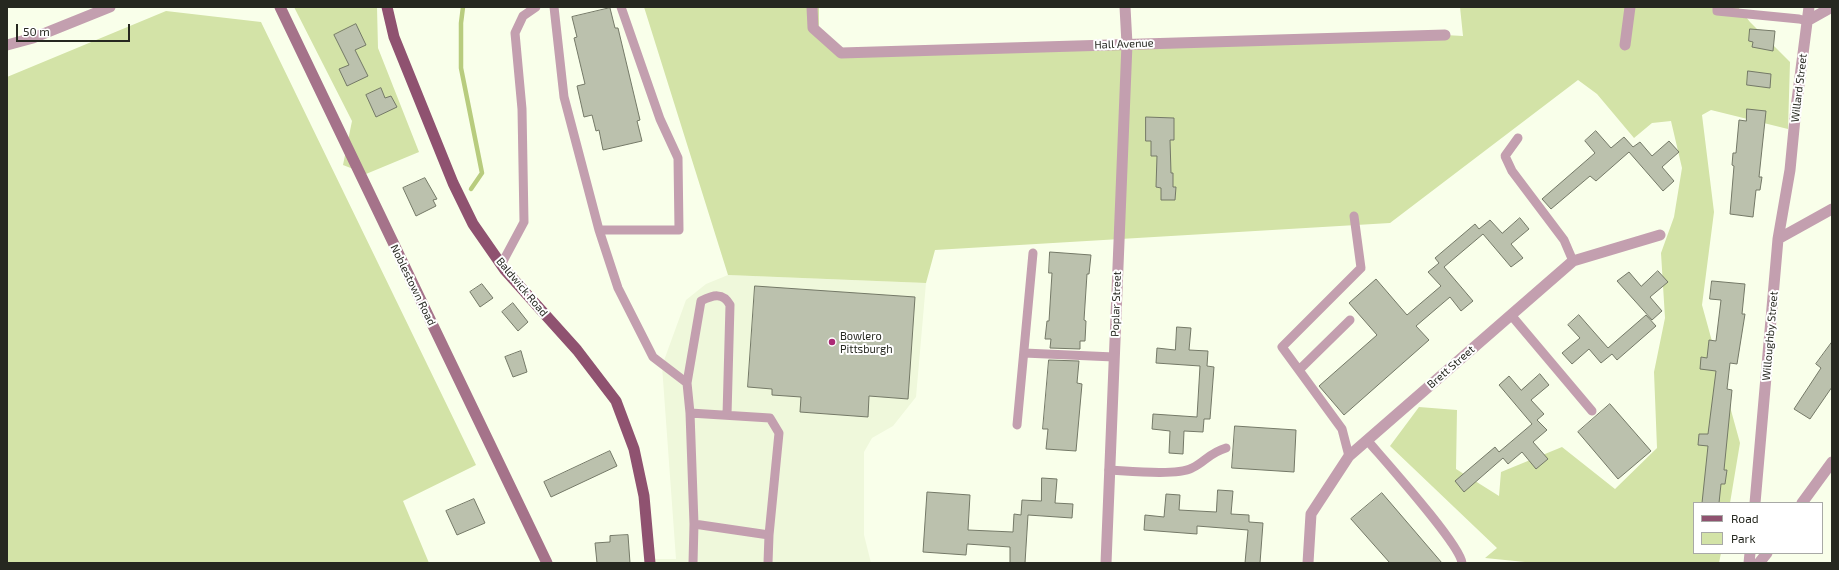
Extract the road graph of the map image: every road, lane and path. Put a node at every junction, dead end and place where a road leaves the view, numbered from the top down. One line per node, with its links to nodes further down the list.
1 (110, 7): 17 (street)
2 (280, 7): 48 (main road, Noblestown Road)
3 (387, 7): 27 (main road, Baldwick Road)
4 (536, 7): 27 (lane)
5 (554, 7): 22 (lane)
6 (621, 7): 22 (lane)
7 (812, 7): 15 (street, Hall Avenue)
8 (1125, 7): 15 (street, Poplar Street)
9 (1630, 7): 16 (street)
10 (1717, 7): 13 (lane)
11 (1809, 7): 13 (street, Willard Street)
12 (1832, 7): 13 (street)
13 (1807, 22): 19 (street, Willard Street)
14 (1445, 35): 15 (street, Hall Avenue)
15 (1127, 44): 31 (street, Poplar Street)
16 (1625, 44)
17 (7, 45)
18 (1518, 138): 26 (lane)
19 (1790, 170): 24 (street, Willoughby Street)
20 (1832, 209): 24 (street)
21 (1354, 216): 32 (lane)
22 (599, 230): 33 (lane)
23 (1660, 235): 26 (street, Brett Street)
24 (1778, 239): 43 (street, Willoughby Street)
25 (1033, 253): 30 (lane)
26 (1572, 261): 28 (street, Brett Street)
27 (501, 265): 49 (main road, Baldwick Road)
28 (1511, 315): 34 (lane); 38 (street, Brett Street)
29 (1350, 320): 32 (lane)
30 (1024, 353): 31 (lane); 37 (lane)
31 (1114, 357): 42 (street, Poplar Street)
32 (1299, 370): 40 (lane)
33 (687, 383): 35 (lane); 36 (lane)
34 (1592, 411)
35 (690, 413): 36 (lane); 45 (lane)
36 (727, 416): 46 (lane)
37 (1017, 425)
38 (1367, 440): 40 (street, Brett Street); 54 (lane)
39 (1226, 448): 42 (lane)
40 (1350, 456): 53 (street, Brett Street)
41 (1832, 462): 44 (street)
42 (1110, 470): 52 (street, Poplar Street)
43 (1755, 502)
44 (1803, 502)
45 (694, 524): 46 (lane); 50 (lane)
46 (769, 535): 51 (lane)
47 (1766, 554): 55 (street)
48 (547, 563)
49 (650, 563)
50 (693, 563)
51 (768, 563)
52 (1106, 563)
53 (1308, 563)
54 (1462, 563)
55 (1759, 563)

